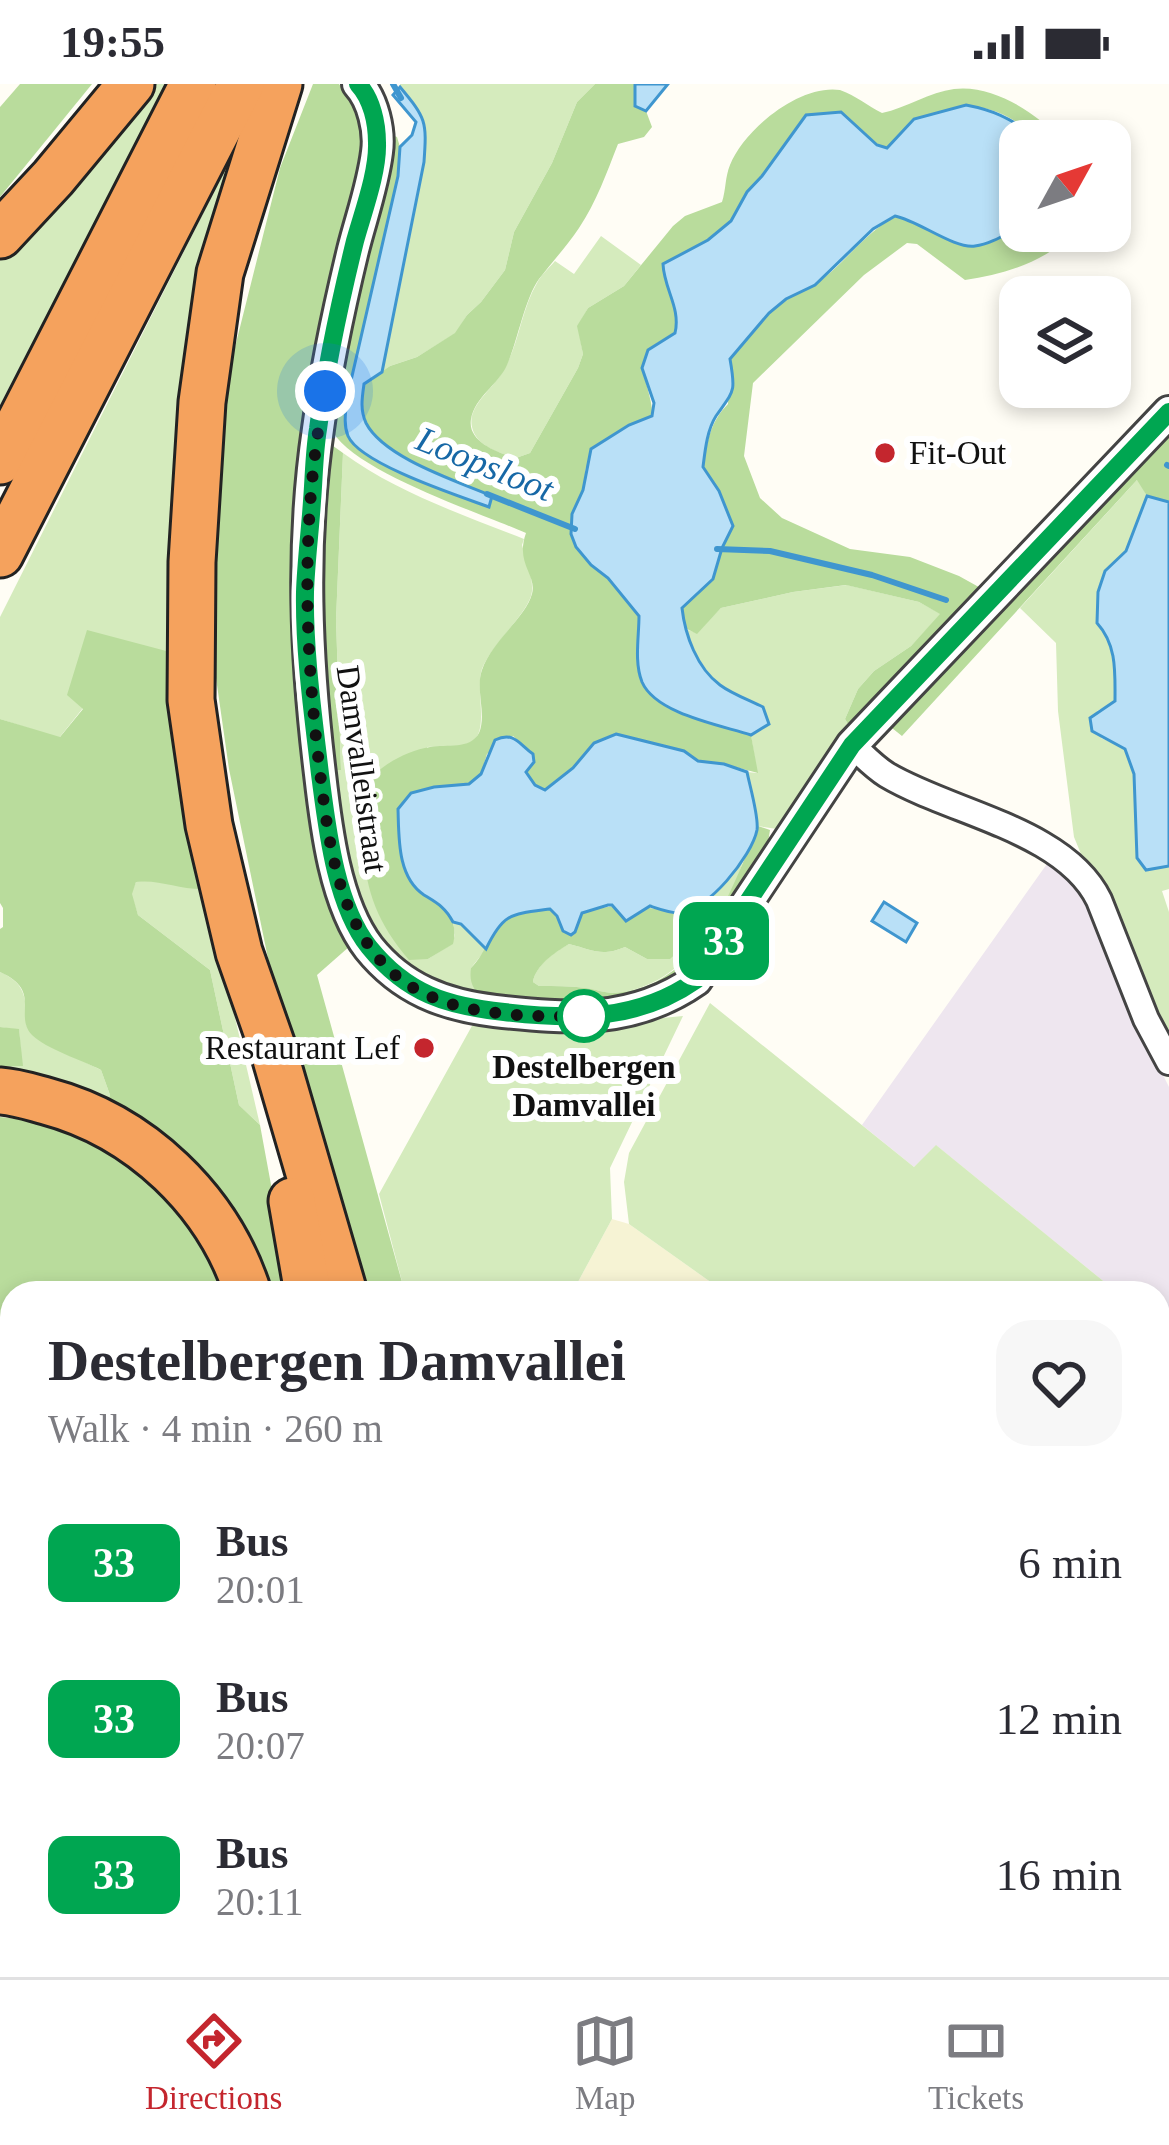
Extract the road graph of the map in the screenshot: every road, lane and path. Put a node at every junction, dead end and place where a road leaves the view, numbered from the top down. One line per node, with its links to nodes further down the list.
1 (131, 84): 6 (highway)
2 (193, 84): 8 (highway)
3 (241, 84): 9 (highway)
4 (279, 84): 11 (highway)
5 (358, 84): 10 (street, Damvalleistraat)
6 (0, 235)
7 (1169, 412): 10 (street, Damvalleistraat)
8 (0, 461)
9 (0, 554)
10 (852, 745): 12 (street)
11 (244, 971): 15 (highway); 16 (highway)
12 (1169, 1062)
13 (0, 1091): 14 (highway)
14 (243, 1281)
15 (306, 1281)
16 (341, 1281)

